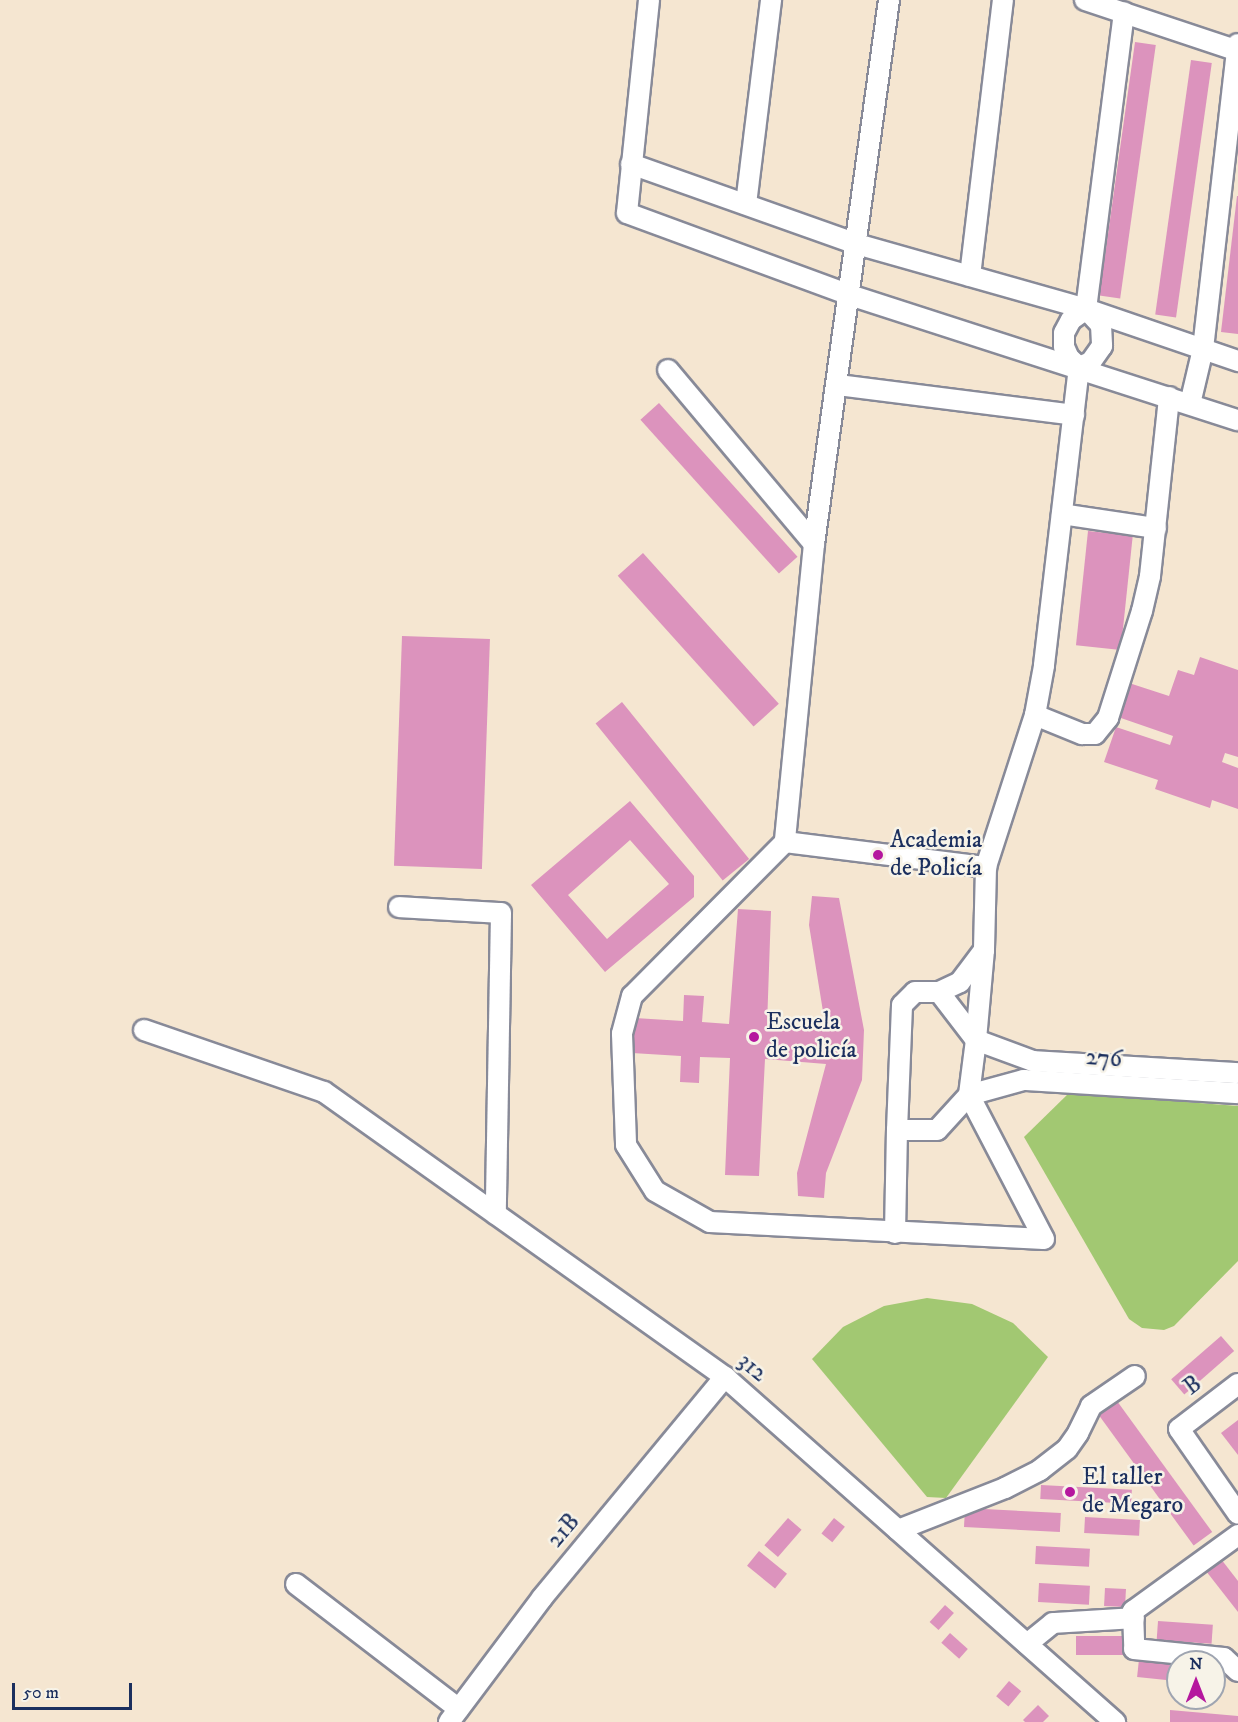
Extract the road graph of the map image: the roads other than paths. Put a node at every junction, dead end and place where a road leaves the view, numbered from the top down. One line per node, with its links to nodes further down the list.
1 (649, 0): 8 (street)
2 (771, 0): 9 (street)
3 (889, 0): 10 (street)
4 (1003, 0): 11 (street)
5 (1085, 0): 6 (street)
6 (1124, 12): 7 (street); 13 (street)
7 (1238, 49): 14 (street)
8 (631, 164): 9 (street); 12 (street)
9 (746, 204): 10 (street)
10 (857, 244): 11 (street); 12 (street)
11 (970, 276): 13 (street)
12 (850, 296): 16 (street); 18 (street)
13 (1086, 309): 14 (street); 16 (street); 16 (street)
14 (1203, 349): 15 (street); 20 (street)
15 (1238, 361)
16 (1079, 367): 19 (street); 21 (street)
17 (668, 370): 25 (street)
18 (838, 386): 21 (street); 25 (street)
19 (1169, 397): 20 (street); 24 (street)
20 (1190, 404): 22 (street)
21 (1074, 415): 23 (street)
22 (1238, 420)
23 (1062, 514): 24 (street); 26 (street)
24 (1156, 528): 26 (street)
25 (814, 544): 27 (street)
26 (1035, 715): 28 (street)
27 (785, 842): 28 (street); 39 (street)
28 (986, 867): 30 (street)
29 (399, 907): 38 (street)
30 (984, 950): 31 (street); 33 (street)
31 (939, 992): 33 (street); 37 (street)
32 (144, 1030): 38 (street, 312)
33 (976, 1040): 34 (street, 276); 36 (street)
34 (1238, 1073)
35 (1238, 1093): 36 (street, 276)
36 (969, 1095): 37 (street); 39 (street)
37 (897, 1130): 39 (street)
38 (496, 1214): 41 (street, 312)
39 (895, 1233)
40 (1135, 1376): 44 (street)
41 (725, 1377): 44 (street, 312); 50 (street, 21B)
42 (1238, 1384): 43 (street, B)
43 (1238, 1514)
44 (898, 1530): 48 (street, 312)
45 (1238, 1535): 47 (street)
46 (296, 1584): 50 (street)
47 (1134, 1618): 48 (street); 49 (street)
48 (1028, 1644): 51 (street, 312)
49 (1238, 1671)
50 (454, 1715)
51 (1115, 1722)

